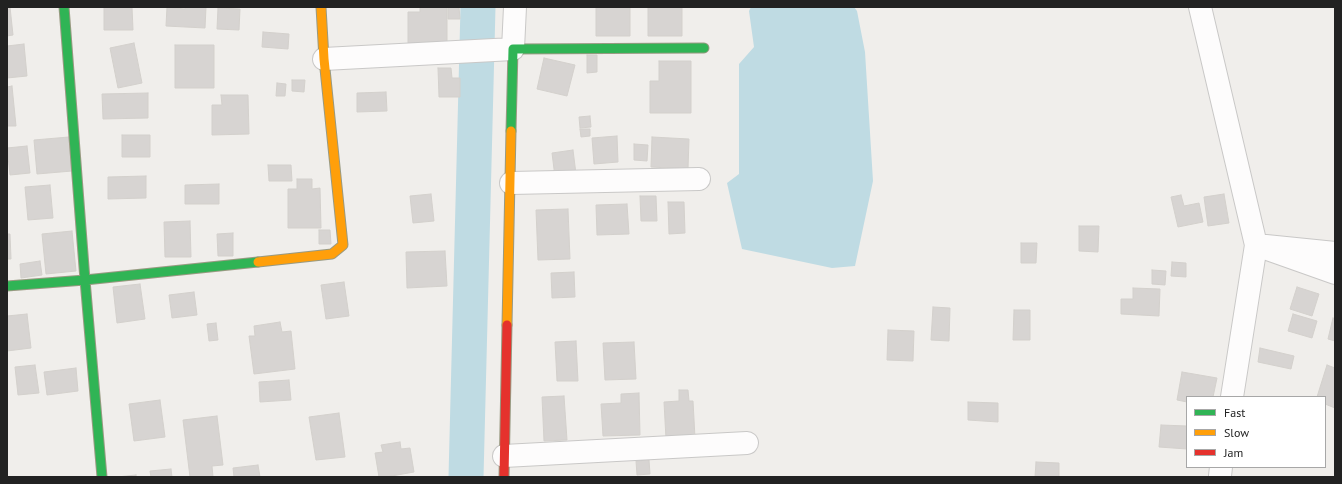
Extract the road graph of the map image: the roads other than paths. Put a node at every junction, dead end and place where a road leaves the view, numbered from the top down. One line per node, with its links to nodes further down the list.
1 (64, 7): 13 (street)
2 (321, 7): 7 (street)
3 (515, 7): 6 (street)
4 (1200, 7): 10 (street)
5 (704, 48): 6 (street)
6 (514, 49): 7 (street); 9 (street)
7 (324, 59): 13 (street)
8 (699, 179): 9 (street)
9 (511, 183): 17 (street)
10 (1256, 245): 11 (street); 12 (street); 15 (street)
11 (1335, 253)
12 (1335, 273)
13 (85, 280): 14 (street); 18 (street)
14 (7, 286)
15 (1232, 396)
16 (747, 443): 17 (street)
17 (504, 456): 19 (street)
18 (102, 477)
19 (504, 477)

